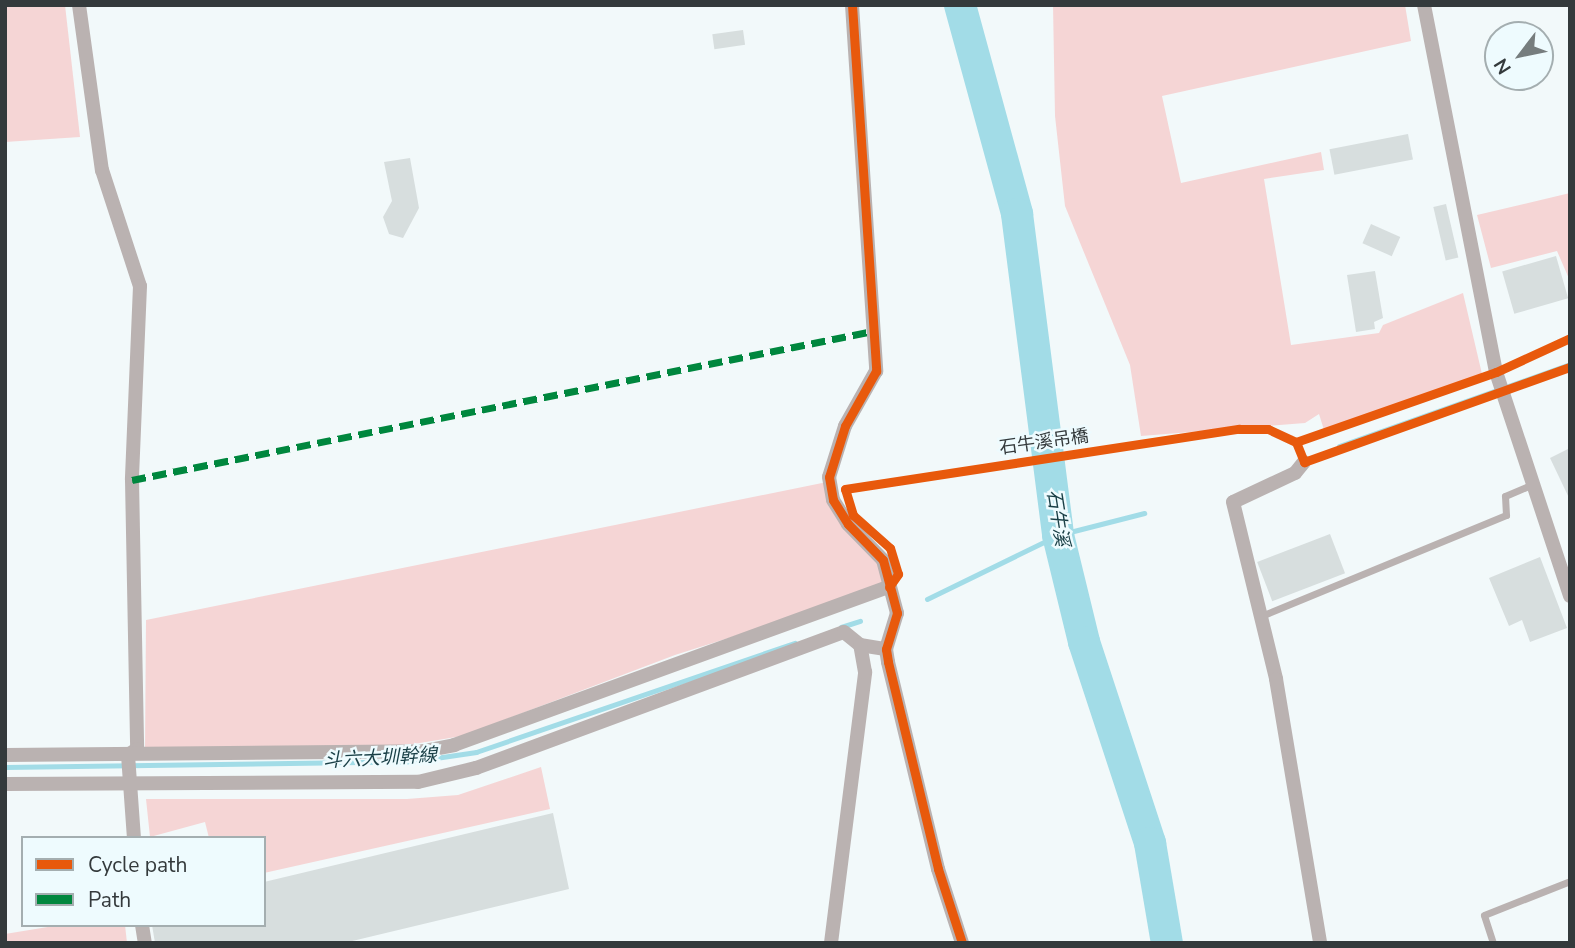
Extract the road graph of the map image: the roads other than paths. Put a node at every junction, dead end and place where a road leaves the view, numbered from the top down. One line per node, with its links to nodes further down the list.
1 (79, 5): 12 (street)
2 (852, 5): 6 (street)
3 (1424, 5): 5 (street)
4 (1304, 462): 8 (street)
5 (1533, 484): 7 (street); 8 (lane)
6 (889, 587): 9 (street); 12 (street)
7 (1570, 596)
8 (1261, 616): 19 (street)
9 (888, 644): 10 (street); 18 (street)
10 (860, 645): 13 (street); 17 (street)
11 (5, 755): 12 (street)
12 (128, 755): 13 (street)
13 (129, 783): 14 (street); 15 (street)
14 (5, 784)
15 (134, 836)
16 (1570, 881): 20 (lane)
17 (831, 943)
18 (962, 943)
19 (1320, 943)
20 (1493, 943)

